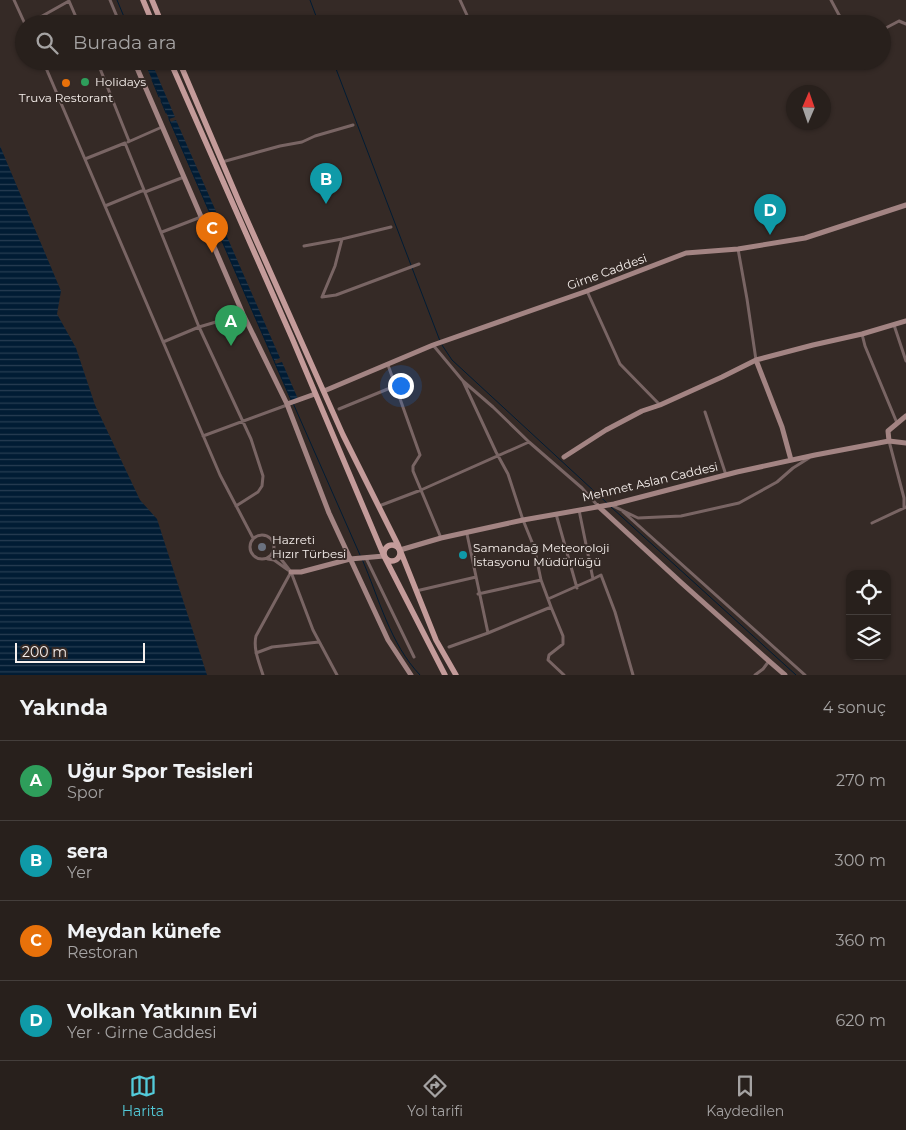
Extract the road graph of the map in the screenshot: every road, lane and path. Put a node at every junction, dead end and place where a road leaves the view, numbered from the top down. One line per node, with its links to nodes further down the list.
1 (14, 0): 8 (street)
2 (69, 0): 9 (street); 10 (street)
3 (110, 0): 11 (street)
4 (143, 0): 12 (main road)
5 (152, 0): 13 (main road)
6 (460, 0): 14 (street)
7 (831, 0): 15 (street)
8 (22, 15)
9 (42, 15)
10 (75, 15)
11 (116, 15)
12 (150, 15)
13 (158, 15)
14 (467, 15)
15 (839, 15)
16 (906, 24): 17 (street)
17 (891, 25)
18 (46, 70): 26 (street)
19 (100, 70): 25 (street)
20 (138, 70): 24 (street)
21 (174, 70): 53 (main road)
22 (183, 70): 27 (main road)
23 (353, 125): 27 (street)
24 (162, 127): 25 (street); 28 (street)
25 (127, 142): 26 (street); 29 (street)
26 (85, 159): 31 (street)
27 (222, 162): 52 (main road)
28 (184, 177): 29 (street); 32 (street)
29 (145, 191): 31 (street); 34 (street)
30 (906, 205): 37 (street, Girne Caddesi)
31 (105, 206): 45 (street)
32 (201, 217): 34 (street); 40 (street)
33 (391, 227): 35 (street)
34 (162, 232): 43 (street)
35 (342, 239): 36 (street); 38 (street)
36 (304, 246)
37 (738, 249): 39 (street, Girne Caddesi); 47 (street)
38 (419, 264)
39 (587, 291): 46 (street, Girne Caddesi); 55 (street)
40 (243, 314): 43 (street); 54 (street)
41 (906, 321): 42 (street)
42 (894, 325): 44 (street); 48 (street)
43 (199, 327): 45 (street); 59 (street)
44 (862, 334): 47 (street); 60 (street)
45 (163, 342): 61 (street)
46 (434, 345): 49 (street, Girne Caddesi); 50 (street)
47 (756, 360): 55 (street); 68 (street)
48 (906, 361)
49 (388, 365): 51 (street); 52 (street, Girne Caddesi)
50 (463, 381): 63 (street); 66 (street)
51 (395, 386): 56 (street); 70 (street)
52 (324, 391): 74 (main road)
53 (315, 394): 54 (street); 86 (main road)
54 (287, 404): 59 (street); 89 (street)
55 (660, 405): 67 (street)
56 (339, 409)
57 (705, 412): 69 (street)
58 (906, 416): 60 (street)
59 (243, 422): 61 (street); 72 (street)
60 (897, 423): 62 (street)
61 (203, 436): 72 (street)
62 (889, 441): 64 (street, Mehmet Aslan Caddesi); 65 (street, Mehmet Aslan Caddesi); 75 (street)
63 (529, 442): 66 (street); 73 (street)
64 (906, 443)
65 (815, 455): 68 (street, Mehmet Aslan Caddesi); 77 (street)
66 (498, 456): 70 (street); 79 (street)
67 (564, 457)
68 (792, 460): 69 (street, Mehmet Aslan Caddesi)
69 (726, 475): 71 (street, Mehmet Aslan Caddesi)
70 (421, 490): 74 (street); 83 (street)
71 (608, 504): 73 (street, Mehmet Aslan Caddesi); 77 (street)
72 (236, 506): 82 (street)
73 (598, 506): 76 (street, Mehmet Aslan Caddesi); 104 (street)
74 (378, 507): 85 (main road)
75 (905, 508): 80 (street)
76 (579, 509): 78 (street, Mehmet Aslan Caddesi); 92 (street)
77 (620, 509): 114 (street)
78 (556, 514): 79 (street, Mehmet Aslan Caddesi); 94 (street)
79 (523, 520): 81 (street, Mehmet Aslan Caddesi); 93 (street)
80 (872, 523)
81 (467, 534): 83 (street, Mehmet Aslan Caddesi); 91 (street)
82 (253, 538): 84 (street); 88 (street)
83 (441, 538): 85 (street, Mehmet Aslan Caddesi)
84 (274, 550): 88 (street); 90 (street)
85 (400, 550): 86 (main road); 86 (main road); 95 (main road)
86 (384, 556): 87 (street); 108 (main road)
87 (366, 558): 89 (street); 103 (street)
88 (266, 559): 90 (street)
89 (350, 559): 90 (street); 107 (street)
90 (290, 572): 100 (street); 102 (street)
91 (476, 577): 95 (street); 96 (street)
92 (593, 579): 94 (street); 111 (street)
93 (542, 580): 96 (street); 97 (street)
94 (577, 588): 97 (street)
95 (416, 591): 109 (main road)
96 (478, 594): 99 (street)
97 (548, 600): 98 (street)
98 (551, 607): 99 (street); 110 (street)
99 (488, 633): 101 (street)
100 (319, 642): 102 (street); 106 (street)
101 (448, 647)
102 (256, 653): 105 (street)
103 (414, 657)
104 (769, 661): 112 (street); 113 (street)
105 (263, 675)
106 (337, 675)
107 (411, 675)
108 (445, 675)
109 (456, 675)
110 (564, 675)
111 (633, 675)
112 (755, 675)
113 (785, 675)
114 (805, 675)

